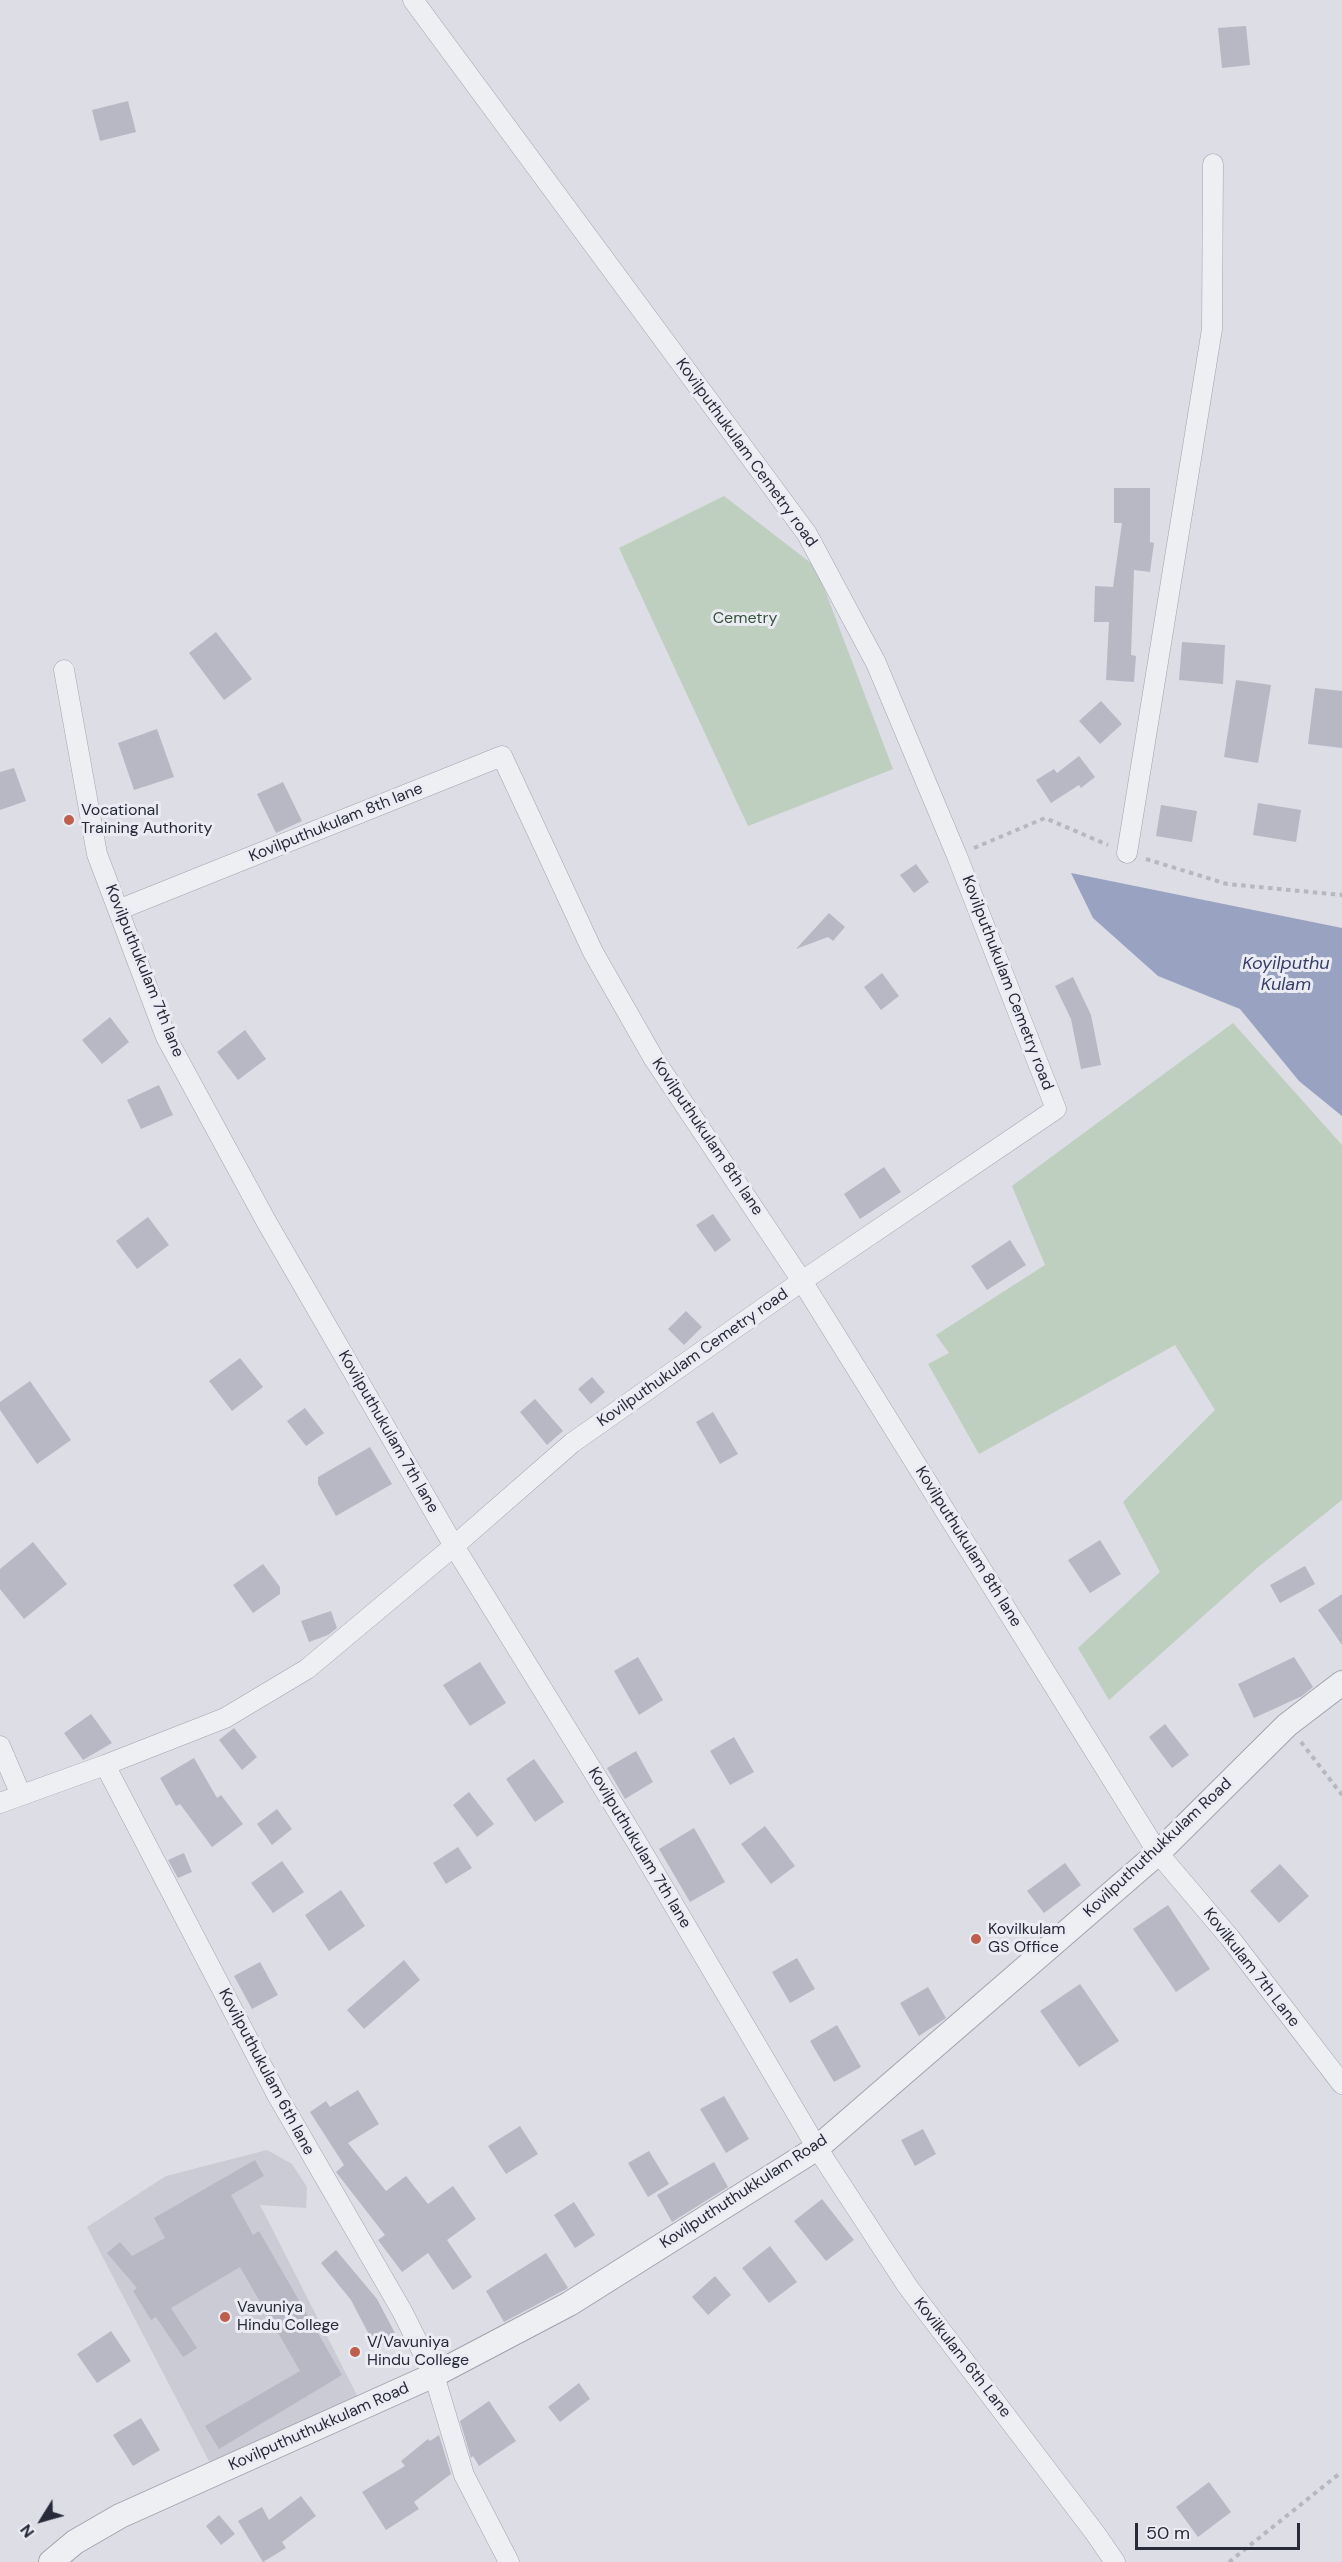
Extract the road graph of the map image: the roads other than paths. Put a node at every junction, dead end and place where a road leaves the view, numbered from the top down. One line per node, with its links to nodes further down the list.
1 (413, 0): 6 (street, Kovilputhukulam Cemetry road)
2 (1213, 164): 4 (street)
3 (64, 670): 5 (street, Kovilputhukulam 7th lane)
4 (1127, 854)
5 (118, 910): 6 (street, Kovilputhukulam 8th lane); 7 (street, Kovilputhukulam 7th lane)
6 (802, 1281): 7 (street, Kovilputhukulam Cemetry road); 13 (street, Kovilputhukulam 8th lane)
7 (454, 1546): 10 (street, Kovilputhukulam Cemetry road); 15 (street, Kovilputhukulam 7th lane)
8 (1342, 1683): 13 (street, Kovilputhuthukkulam Road)
9 (0, 1746): 11 (street)
10 (105, 1765): 11 (street, Kovilputhukulam Cemetry road); 16 (street, Kovilputhukulam 6th lane)
11 (21, 1795): 12 (street, Kovilputhukulam Cemetry road)
12 (0, 1803)
13 (1158, 1853): 14 (street, Kovilkulam 7th Lane); 15 (street, Kovilputhuthukkulam Road)
14 (1342, 2084)
15 (817, 2148): 16 (street, Kovilputhuthukkulam Road); 19 (street, Kovilkulam 6th Lane)
16 (434, 2374): 17 (street, Kovilputhuthukkulam Road); 18 (street, Kovilputhukulam 6th lane)
17 (51, 2562)
18 (509, 2562)
19 (1115, 2562)

